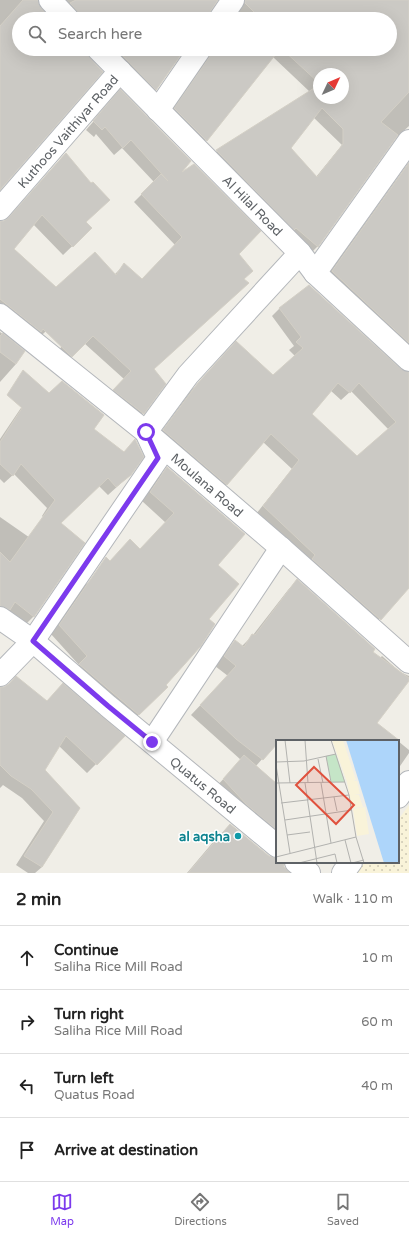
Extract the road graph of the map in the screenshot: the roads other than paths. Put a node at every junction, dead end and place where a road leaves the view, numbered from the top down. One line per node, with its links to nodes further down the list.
1 (50, 0): 3 (street)
2 (233, 0): 4 (street)
3 (61, 12)
4 (225, 12)
5 (105, 56): 7 (street, Al Hilal Road)
6 (195, 56): 8 (street)
7 (120, 71): 8 (street, Al Hilal Road); 10 (street, Kuthoos Vaithiyar Road)
8 (158, 110): 11 (street, Al Hilal Road)
9 (409, 141): 12 (street)
10 (0, 209)
11 (300, 253): 12 (street, Al Hilal Road); 15 (street)
12 (315, 273): 14 (street, Al Hilal Road)
13 (0, 315): 15 (street, Moulana Road)
14 (409, 360)
15 (146, 432): 16 (street, Moulana Road); 18 (street)
16 (281, 548): 19 (street, Moulana Road); 21 (street)
17 (0, 618): 18 (street, Quatus Road)
18 (33, 641): 20 (street); 21 (street, Quatus Road)
19 (409, 662)
20 (0, 675)
21 (152, 742): 24 (street, Quatus Road)
22 (409, 782): 23 (street)
23 (399, 796)
24 (276, 845)
25 (297, 863): 27 (street)
26 (350, 863): 28 (street)
27 (309, 873)
28 (343, 873)

